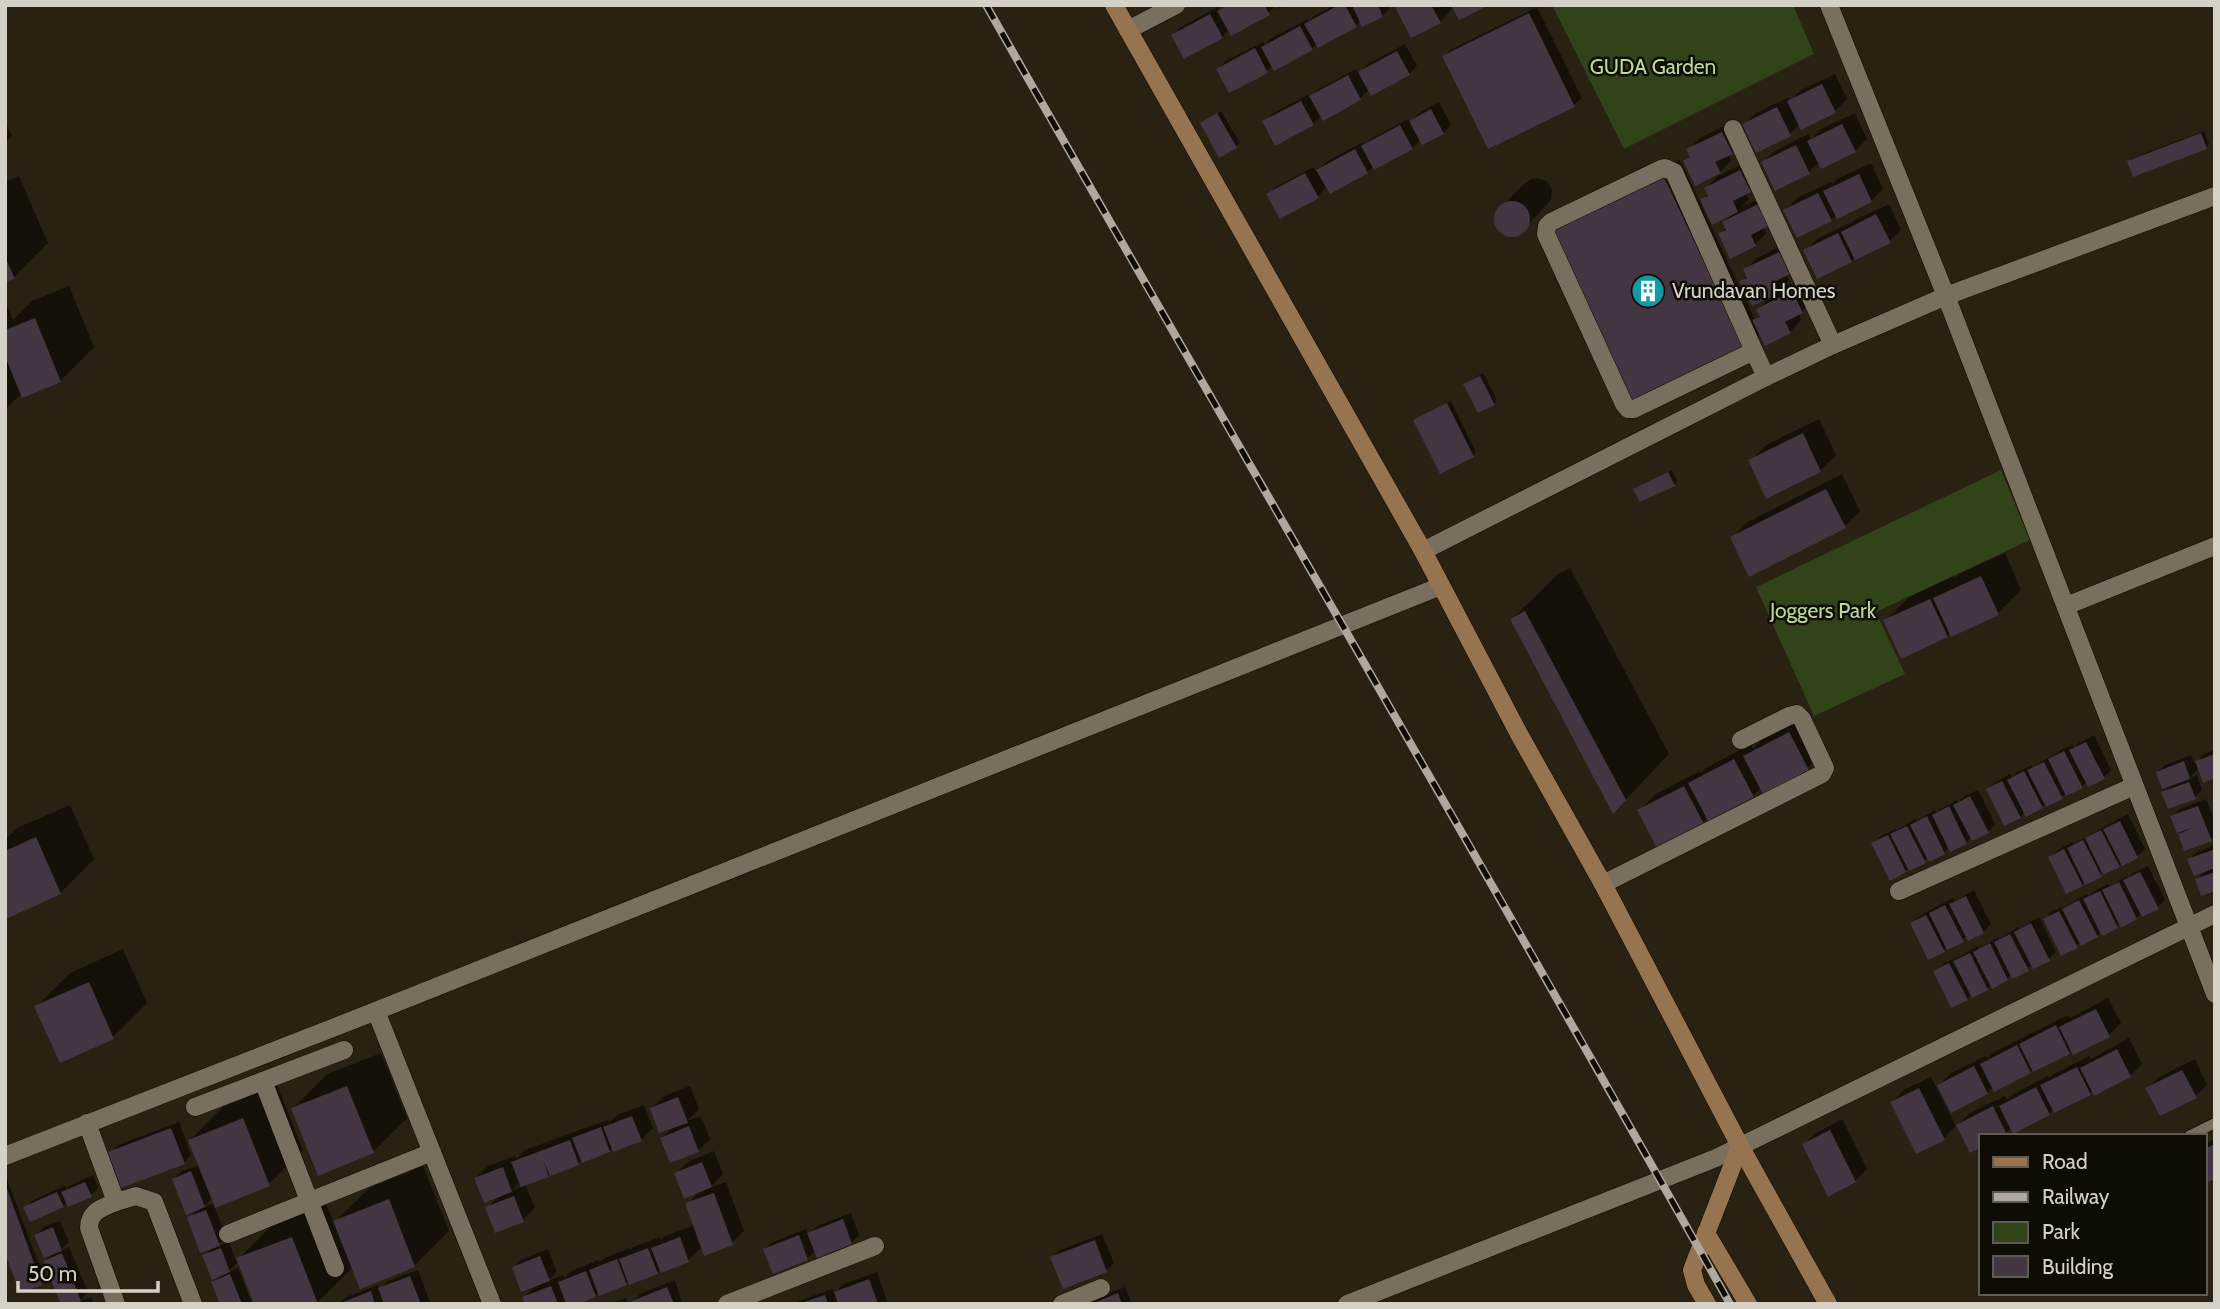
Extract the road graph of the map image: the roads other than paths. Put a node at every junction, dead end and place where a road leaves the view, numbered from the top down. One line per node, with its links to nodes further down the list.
1 (1114, 5): 4 (street)
2 (1176, 5): 4 (street)
3 (1829, 5): 7 (street)
4 (1128, 30): 14 (street)
5 (1733, 129): 8 (street)
6 (2215, 196): 7 (street)
7 (1946, 296): 8 (street); 16 (street)
8 (1833, 345): 10 (street)
9 (1754, 351): 10 (street); 11 (street); 11 (street)
10 (1766, 377): 12 (street)
11 (1654, 400): 12 (street)
12 (1667, 427): 14 (street)
13 (2215, 545): 16 (street)
14 (1423, 551): 15 (street)
15 (1441, 586): 19 (street); 24 (street)
16 (2066, 606): 18 (street)
17 (1741, 740): 19 (street)
18 (2134, 786): 20 (street); 22 (street)
19 (1602, 884): 31 (street)
20 (1899, 891)
21 (2215, 914): 22 (street)
22 (2189, 926): 23 (street); 31 (street)
23 (2215, 994)
24 (376, 1011): 28 (street); 32 (street)
25 (344, 1050): 26 (street)
26 (263, 1081): 27 (street); 34 (street)
27 (195, 1107)
28 (87, 1123): 33 (street); 35 (street)
29 (2215, 1123): 30 (lane)
30 (2193, 1134)
31 (1740, 1146): 36 (street); 46 (street); 49 (street)
32 (432, 1152): 34 (street); 41 (street)
33 (5, 1156)
34 (310, 1201): 37 (street); 39 (street)
35 (116, 1202): 42 (street); 43 (street)
36 (1706, 1233): 47 (street); 48 (street)
37 (228, 1234)
38 (875, 1246): 44 (street)
39 (335, 1268)
40 (1101, 1288): 45 (street)
41 (486, 1302)
42 (116, 1304)
43 (193, 1304)
44 (727, 1304)
45 (1062, 1304)
46 (1348, 1304)
47 (1707, 1304)
48 (1748, 1304)
49 (1828, 1304)

